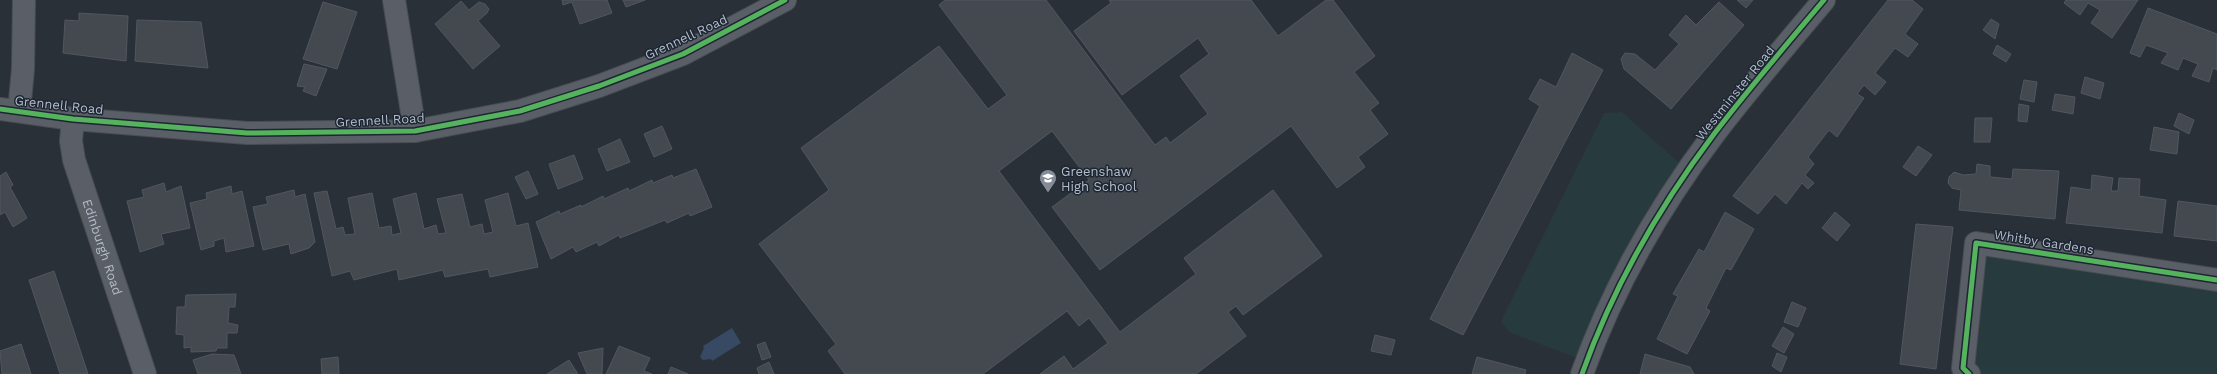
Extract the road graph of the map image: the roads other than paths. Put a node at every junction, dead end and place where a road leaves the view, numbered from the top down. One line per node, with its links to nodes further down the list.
1 (24, 0): 5 (street)
2 (394, 0): 7 (street)
3 (785, 0): 7 (street, Grennell Road)
4 (1824, 0): 10 (street, Westminster Road)
5 (9, 110): 6 (street, Grennell Road)
6 (73, 119): 7 (street, Grennell Road); 9 (street, Edinburgh Road)
7 (415, 132)
8 (2217, 280): 11 (street, Whitby Gardens)
9 (145, 374)
10 (1582, 374)
11 (1969, 374)

